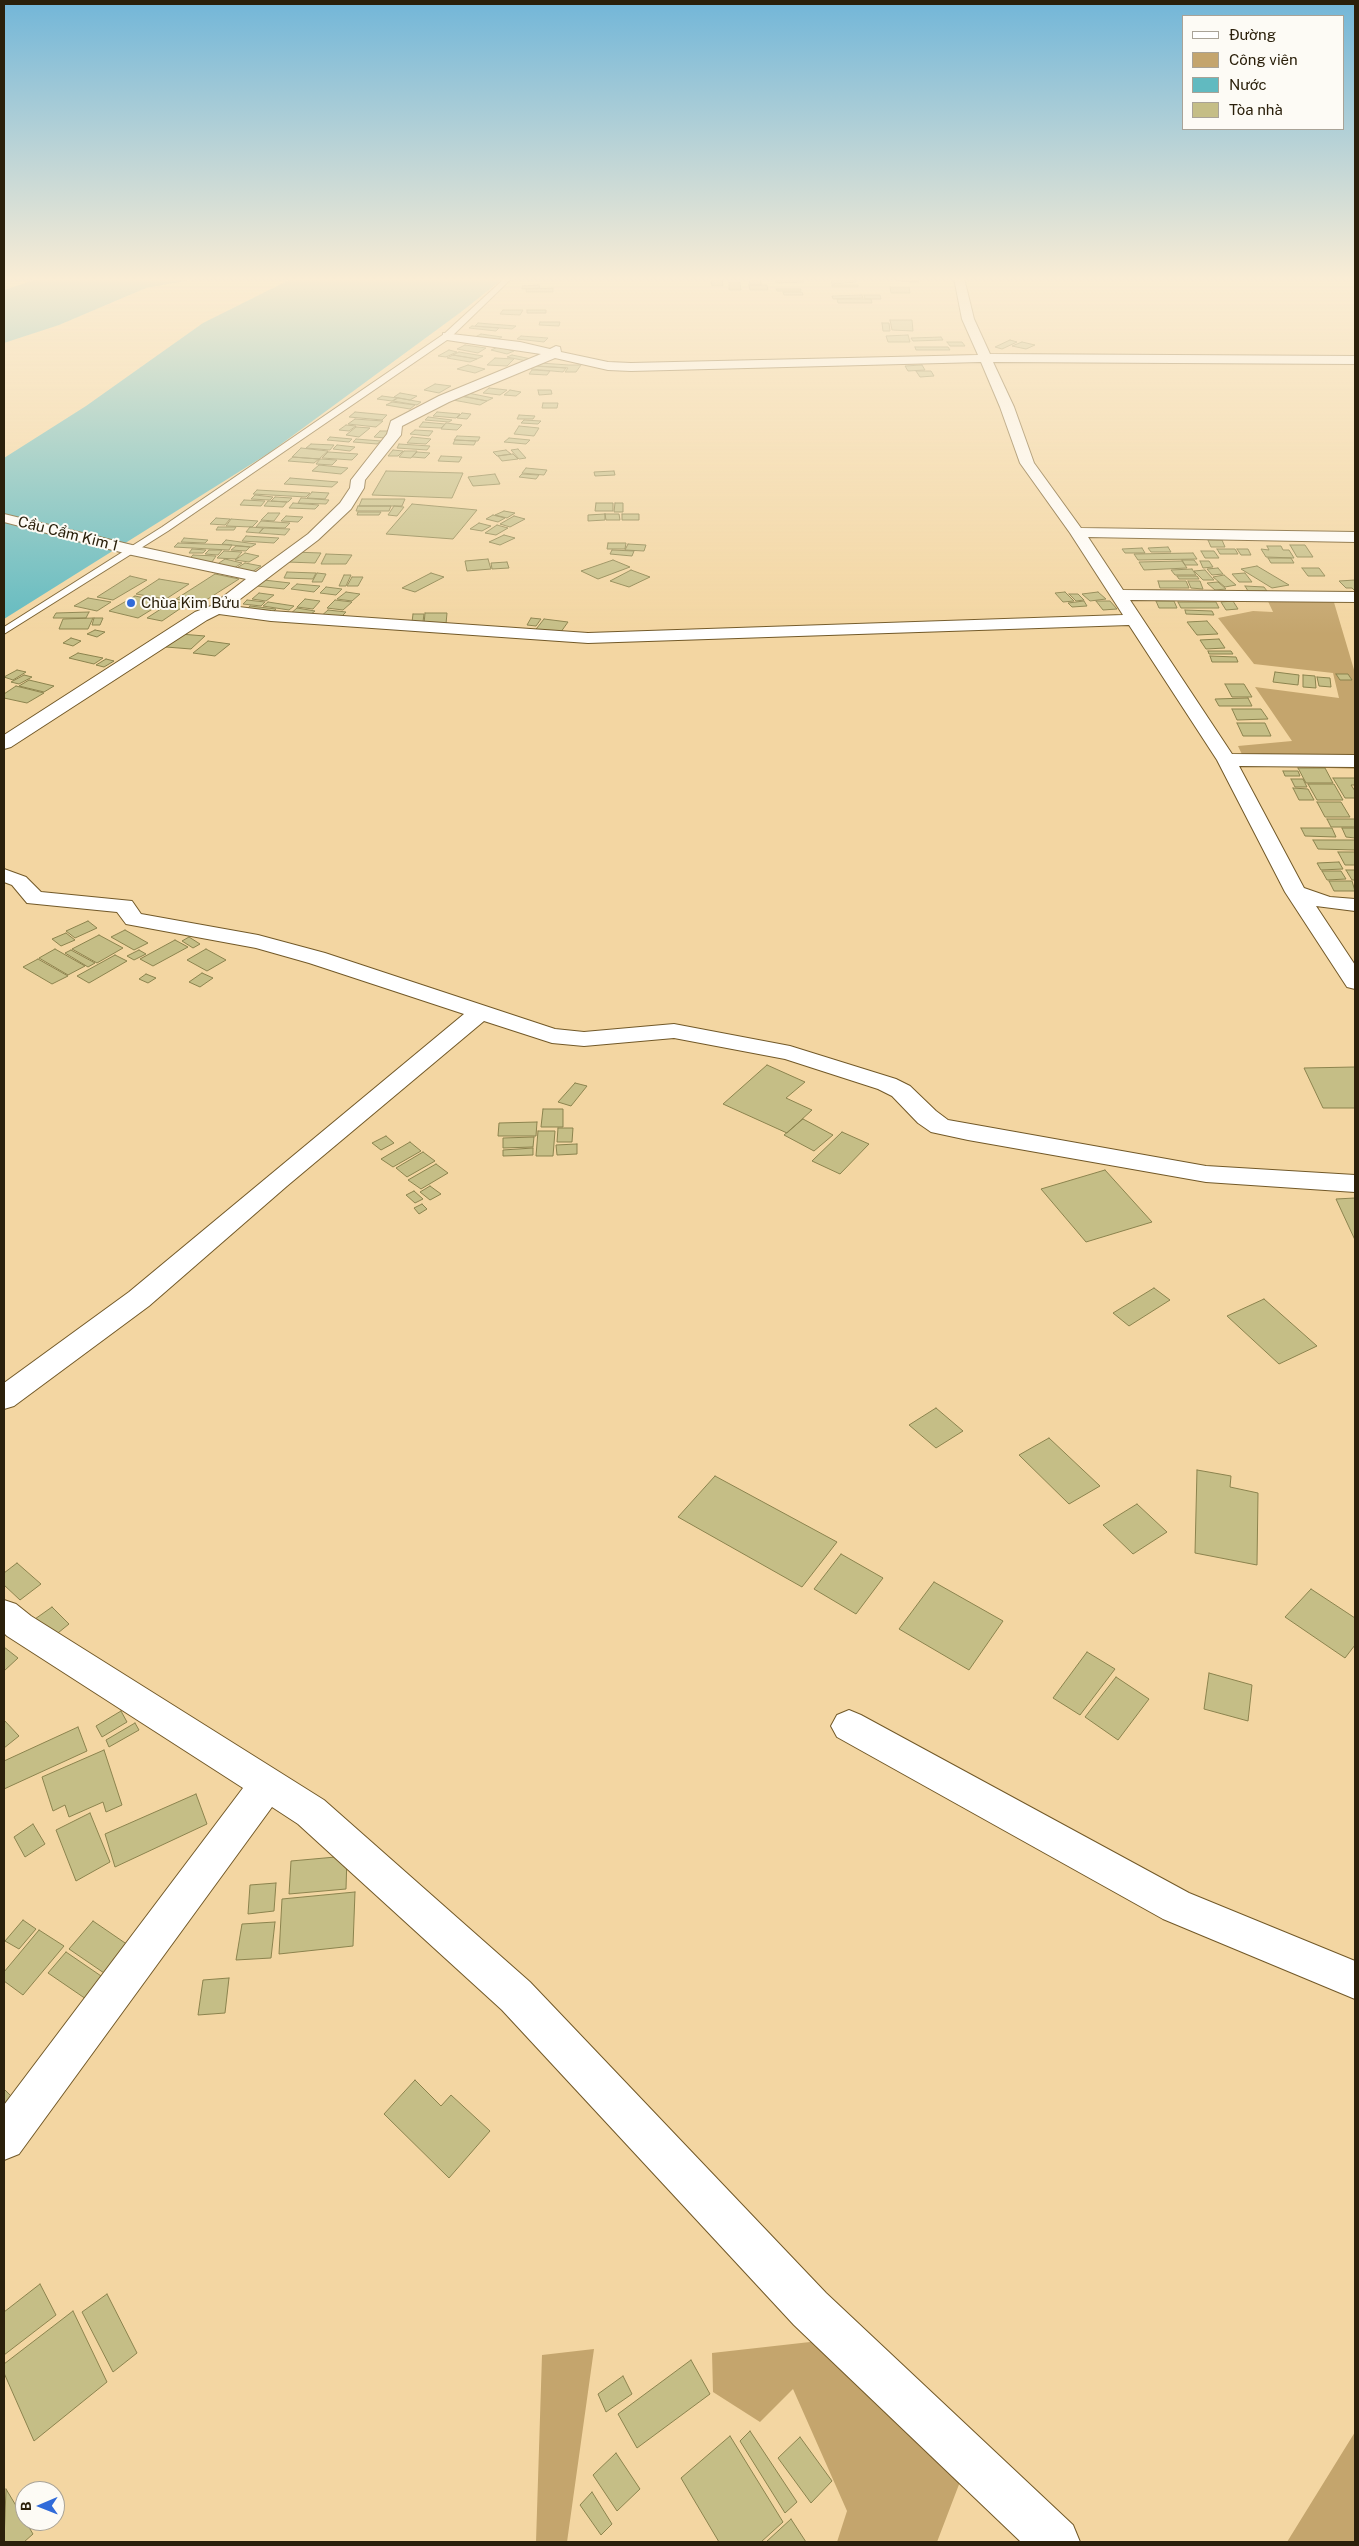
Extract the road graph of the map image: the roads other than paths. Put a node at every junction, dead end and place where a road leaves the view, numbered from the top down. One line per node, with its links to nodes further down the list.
1 (358, 397): 7 (lane)
2 (450, 397): 8 (street)
3 (1003, 397): 5 (street)
4 (4, 518): 7 (street, Cầu Cẩm Kim 1)
5 (1077, 532): 6 (street); 9 (street)
6 (1355, 537)
7 (132, 550): 8 (street, Cầu Cẩm Kim 1); 13 (lane)
8 (257, 578): 11 (street)
9 (1117, 595): 10 (street); 12 (street)
10 (1355, 596)
11 (217, 609): 12 (street); 14 (street)
12 (1134, 620): 15 (street)
13 (4, 630)
14 (4, 743)
15 (1226, 760): 16 (street); 18 (street)
16 (1355, 760)
17 (4, 875): 21 (street)
18 (1296, 892): 19 (street); 20 (street)
19 (1355, 904)
20 (1355, 982)
21 (481, 1012): 22 (street); 23 (street)
22 (1355, 1184)
23 (4, 1398)
24 (4, 1614): 26 (street)
25 (850, 1726): 27 (street)
26 (267, 1784): 28 (street); 29 (street)
27 (1355, 1980)
28 (4, 2139)
29 (1056, 2542)

